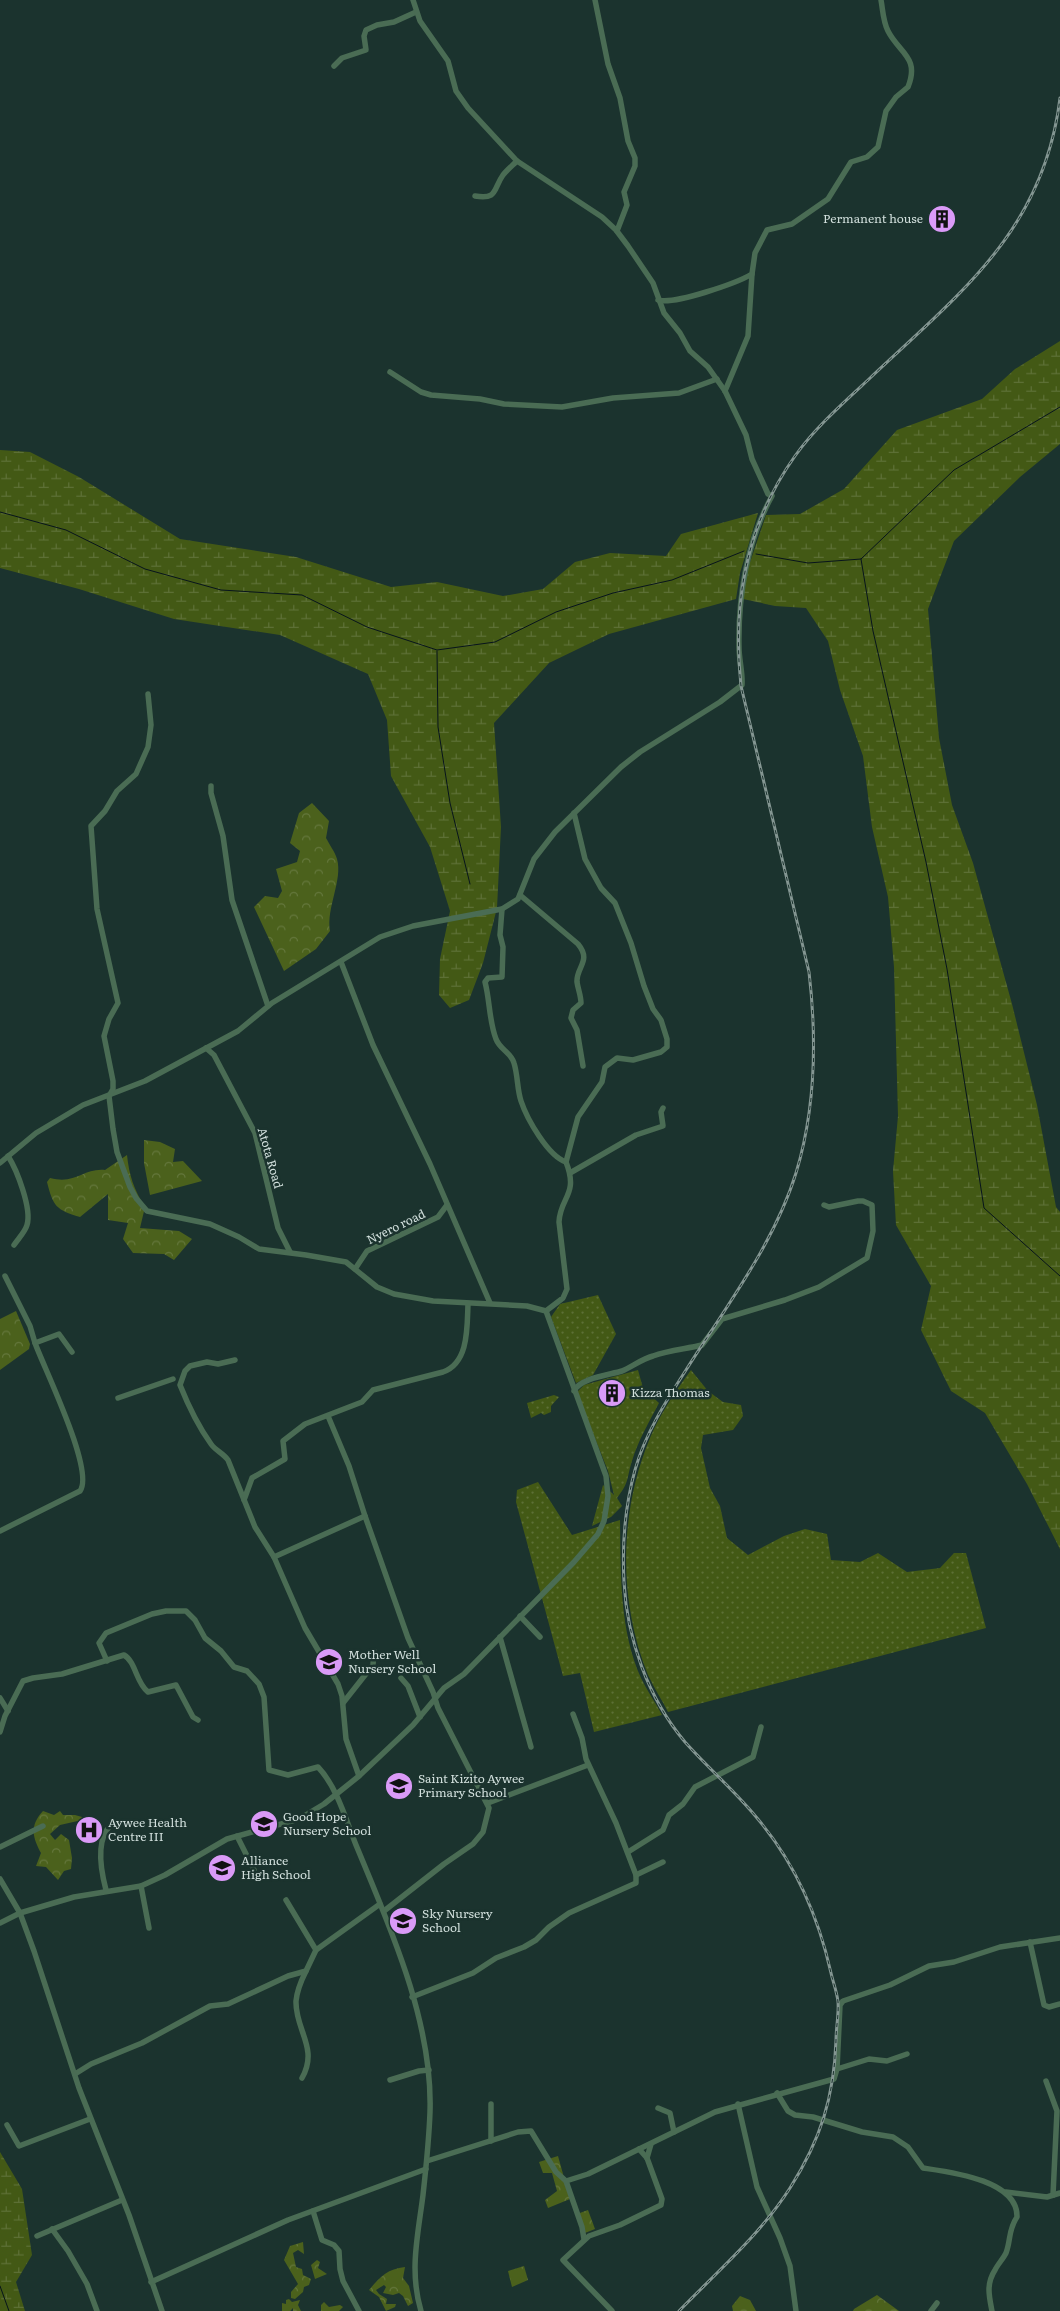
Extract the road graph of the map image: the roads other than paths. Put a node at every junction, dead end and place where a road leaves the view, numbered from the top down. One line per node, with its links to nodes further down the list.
1 (413, 0): 4 (street)
2 (595, 0): 8 (street)
3 (881, 0): 9 (street)
4 (416, 12): 5 (street); 6 (street)
5 (334, 66)
6 (517, 161): 7 (street); 8 (street)
7 (475, 196)
8 (617, 231): 10 (street)
9 (752, 274): 10 (street); 13 (street)
10 (658, 300): 12 (street)
11 (390, 372): 12 (street)
12 (717, 380): 13 (street)
13 (725, 390): 16 (street)
14 (148, 694): 23 (street)
15 (211, 786): 20 (street)
16 (574, 813): 17 (street); 26 (street)
17 (520, 895): 18 (street); 22 (street)
18 (502, 909): 19 (street); 26 (street)
19 (341, 962): 20 (street); 29 (street)
20 (268, 1006): 21 (street)
21 (206, 1048): 23 (street); 32 (street, Atota Road)
22 (583, 1066)
23 (110, 1096): 25 (street); 32 (street)
24 (663, 1108): 28 (street)
25 (8, 1156): 27 (street); 31 (street)
26 (566, 1162): 28 (street)
27 (0, 1163)
28 (570, 1173): 37 (street)
29 (447, 1205): 33 (street, Nyero road); 35 (street)
30 (824, 1205): 42 (street)
31 (14, 1245)
32 (290, 1252): 33 (street)
33 (355, 1269): 36 (street)
34 (5, 1276): 38 (street)
35 (490, 1303): 36 (street); 37 (street)
36 (468, 1304): 44 (street)
37 (546, 1310): 42 (street)
38 (35, 1343): 39 (street); 47 (street)
39 (72, 1352)
40 (234, 1360): 45 (street)
41 (174, 1379): 43 (street)
42 (574, 1391): 49 (street)
43 (118, 1398)
44 (328, 1416): 45 (street); 46 (street)
45 (244, 1501): 48 (street)
46 (365, 1516): 48 (street); 56 (street)
47 (0, 1531)
48 (274, 1558): 57 (street)
49 (520, 1616): 50 (street); 51 (street)
50 (500, 1637): 56 (street); 64 (street)
51 (540, 1637)
52 (374, 1651): 57 (street)
53 (107, 1661): 58 (street); 61 (street); 67 (street)
54 (401, 1678): 60 (street)
55 (0, 1698): 58 (street)
56 (434, 1700): 60 (street); 68 (street)
57 (343, 1703): 66 (street)
58 (8, 1711): 63 (street)
59 (573, 1714): 65 (street)
60 (420, 1717): 66 (street)
61 (198, 1720)
62 (761, 1727): 73 (street)
63 (0, 1732)
64 (531, 1747)
65 (588, 1765): 68 (street); 73 (street)
66 (359, 1776): 67 (street)
67 (336, 1795): 71 (street); 81 (street)
68 (488, 1803): 82 (street)
69 (111, 1825): 79 (street)
70 (43, 1826): 72 (street)
71 (237, 1836): 75 (street); 78 (street)
72 (0, 1847)
73 (628, 1852): 76 (street)
74 (663, 1862): 76 (street)
75 (254, 1870)
76 (636, 1875): 90 (street)
77 (0, 1879): 83 (street)
78 (141, 1886): 79 (street); 85 (street)
79 (106, 1890): 83 (street)
80 (286, 1900): 88 (street)
81 (380, 1904): 82 (street); 88 (street)
82 (384, 1911): 90 (street)
83 (20, 1913): 84 (street); 95 (street)
84 (0, 1923)
85 (149, 1928)
86 (1060, 1938): 87 (street)
87 (1030, 1942): 91 (street); 93 (street)
88 (316, 1950): 89 (street)
89 (306, 1971): 95 (street); 96 (street)
90 (412, 1997): 94 (street)
91 (1060, 2004)
92 (907, 2054): 93 (street)
93 (837, 2069): 99 (street)
94 (430, 2070): 97 (street); 110 (street)
95 (74, 2074): 103 (street)
96 (302, 2078)
97 (390, 2080)
98 (1046, 2081): 115 (street)
99 (777, 2093): 101 (street); 113 (street)
100 (492, 2104): 106 (street)
101 (738, 2104): 105 (street); 128 (street)
102 (658, 2108): 105 (street)
103 (90, 2119): 104 (street); 116 (street)
104 (7, 2124)
105 (674, 2132): 107 (street)
106 (491, 2141): 110 (street); 112 (street)
107 (651, 2144): 108 (street); 109 (street)
108 (640, 2149): 109 (street); 112 (street)
109 (648, 2158): 120 (street)
110 (427, 2161): 111 (street)
111 (426, 2169): 117 (street); 126 (street)
112 (566, 2181): 120 (street)
113 (1006, 2192): 115 (street); 130 (street)
114 (1060, 2194): 115 (street)
115 (1053, 2195)
116 (122, 2200): 118 (street); 121 (street)
117 (313, 2211): 121 (street); 125 (street)
118 (52, 2229): 119 (street); 123 (street)
119 (37, 2236)
120 (584, 2239): 127 (street)
121 (151, 2282): 124 (street)
122 (936, 2303): 129 (street)
123 (97, 2311)
124 (162, 2311)
125 (359, 2311)
126 (421, 2311)
127 (612, 2311)
128 (796, 2311)
129 (931, 2311)
130 (992, 2311)

